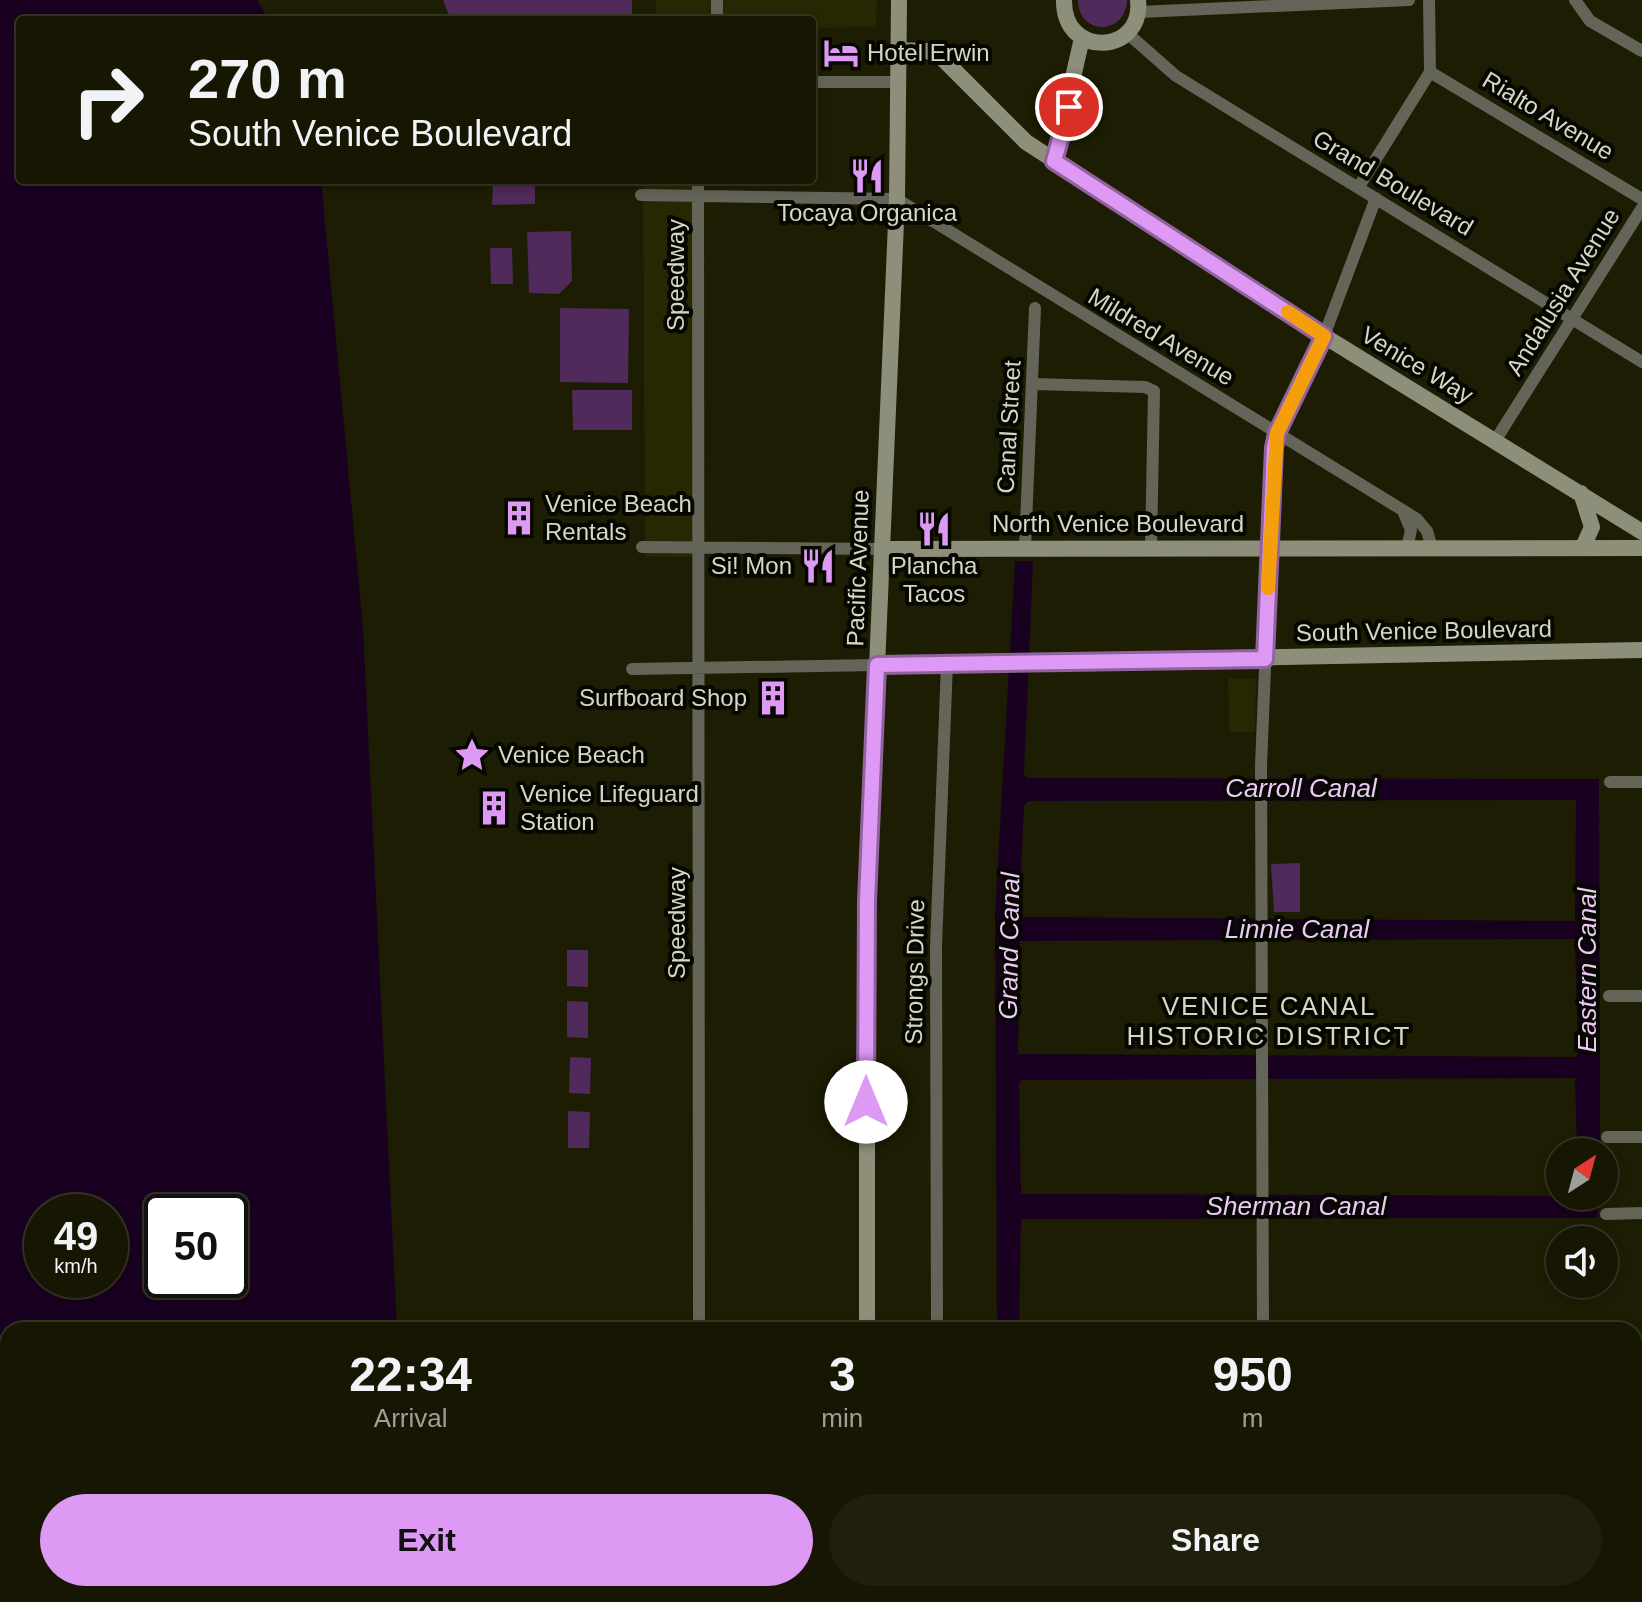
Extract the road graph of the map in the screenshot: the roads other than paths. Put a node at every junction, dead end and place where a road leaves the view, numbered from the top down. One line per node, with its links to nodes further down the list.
1 (899, 0): 9 (main road, Pacific Avenue)
2 (1409, 0): 6 (street)
3 (1429, 0): 11 (street)
4 (1575, 0): 10 (street)
5 (1063, 1): 8 (main road)
6 (1138, 6): 7 (main road)
7 (1127, 33): 8 (main road); 16 (street, Grand Boulevard)
8 (1082, 38): 14 (main road)
9 (897, 50): 13 (main road, Pacific Avenue); 14 (main road, Venice Way)
10 (1642, 51)
11 (1430, 72): 16 (street); 21 (street, Rialto Avenue)
12 (816, 82): 13 (street)
13 (897, 82): 20 (main road, Pacific Avenue)
14 (1054, 161): 25 (main road, Venice Way)
15 (698, 184): 18 (street, Speedway)
16 (1358, 188): 19 (street, Grand Boulevard)
17 (641, 195): 18 (street)
18 (698, 195): 20 (street); 36 (street, Speedway)
19 (1376, 198): 24 (street, Grand Boulevard); 25 (street)
20 (897, 199): 28 (street, Mildred Avenue); 42 (main road, Pacific Avenue)
21 (1642, 199)
22 (1642, 208): 24 (street, Andalusia Avenue)
23 (1035, 308): 27 (street, Canal Street)
24 (1571, 319): 26 (street, Grand Boulevard); 29 (street, Andalusia Avenue)
25 (1324, 336): 28 (street); 29 (main road, Venice Way)
26 (1642, 362)
27 (1033, 384): 34 (street); 37 (street, Canal Street)
28 (1277, 433): 31 (street, Mildred Avenue); 38 (street)
29 (1495, 441): 30 (main road, Venice Way)
30 (1581, 493): 32 (main road, Venice Way); 35 (main road)
31 (1403, 511): 39 (street); 40 (street, Mildred Avenue)
32 (1642, 532)
33 (642, 547): 36 (street, North Venice Boulevard)
34 (1151, 547): 37 (main road, North Venice Boulevard); 38 (main road, North Venice Boulevard)
35 (1583, 547): 40 (main road, North Venice Boulevard); 41 (main road, North Venice Boulevard)
36 (699, 548): 42 (street, North Venice Boulevard); 47 (street, Speedway)
37 (1025, 548): 42 (main road, North Venice Boulevard)
38 (1269, 548): 39 (main road, North Venice Boulevard); 44 (street)
39 (1407, 548): 40 (main road, North Venice Boulevard)
40 (1432, 548)
41 (1642, 548)
42 (884, 549): 46 (main road, Pacific Avenue)
43 (1642, 650): 44 (main road, South Venice Boulevard)
44 (1265, 659): 45 (main road, South Venice Boulevard); 60 (street)
45 (947, 663): 46 (main road, South Venice Boulevard); 59 (street, Strongs Drive)
46 (877, 665): 47 (street, South Venice Boulevard); 58 (main road, Pacific Avenue)
47 (699, 666): 48 (street, South Venice Boulevard); 57 (street, Speedway)
48 (632, 669)
49 (1610, 782): 50 (street)
50 (1642, 782)
51 (1609, 996): 52 (street)
52 (1642, 996)
53 (1607, 1137): 54 (street)
54 (1642, 1137)
55 (1642, 1213): 56 (street)
56 (1606, 1214)
57 (699, 1322)
58 (867, 1322)
59 (937, 1322)
60 (1263, 1322)

